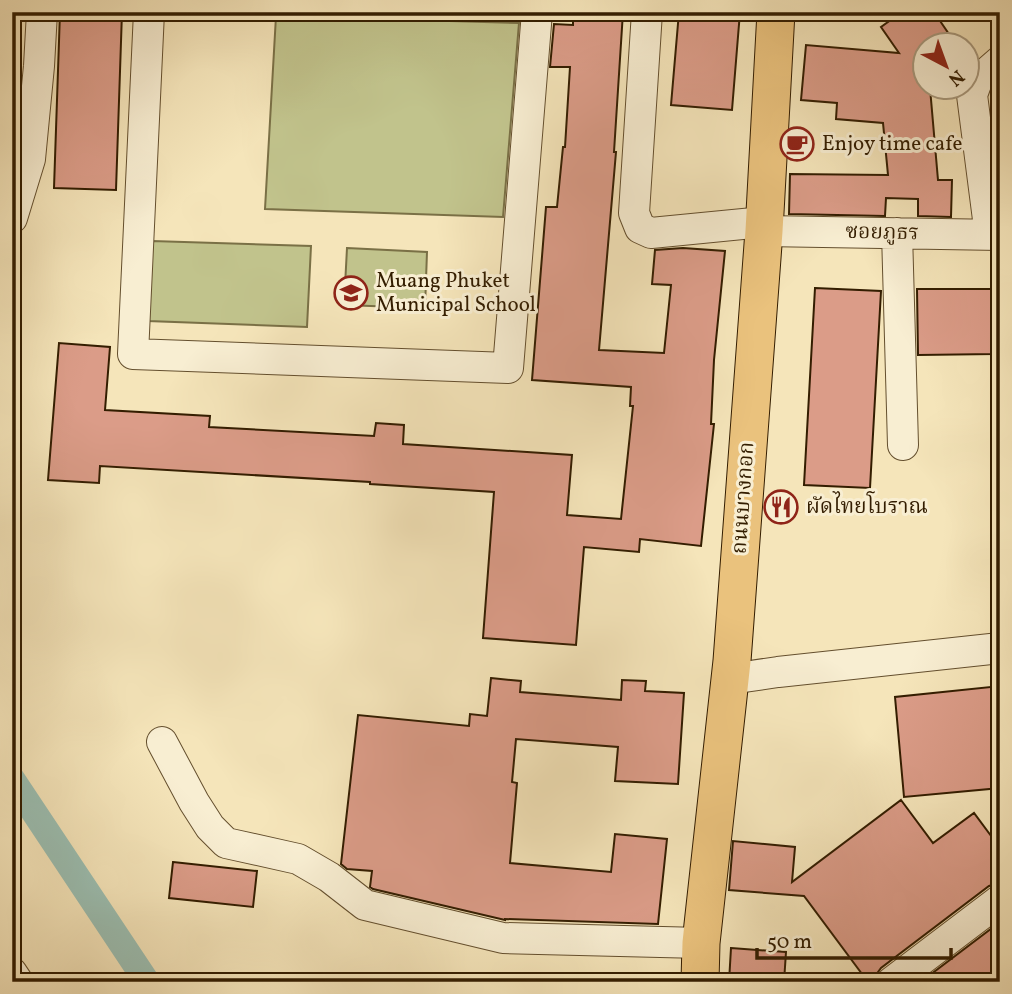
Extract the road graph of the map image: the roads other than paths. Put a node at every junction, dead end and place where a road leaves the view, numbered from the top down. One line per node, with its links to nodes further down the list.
1 (41, 12): 7 (street)
2 (149, 12): 3 (street)
3 (537, 12)
4 (647, 12): 8 (street, ซอยภูธร)
5 (776, 12): 8 (main road, ถนนบางกอก)
6 (1000, 61): 10 (street)
7 (12, 218)
8 (764, 226): 9 (street, ซอยภูธร); 13 (main road, ถนนบางกอก)
9 (897, 233): 10 (street, ซอยภูธร); 11 (street)
10 (995, 235)
11 (903, 445)
12 (1000, 648): 13 (street)
13 (730, 679): 16 (main road, ถนนบางกอก)
14 (162, 742): 16 (street)
15 (1000, 900): 20 (street)
16 (701, 943): 19 (main road, ถนนบางกอก)
17 (12, 973): 18 (street)
18 (18, 982)
19 (700, 982)
20 (892, 982)

